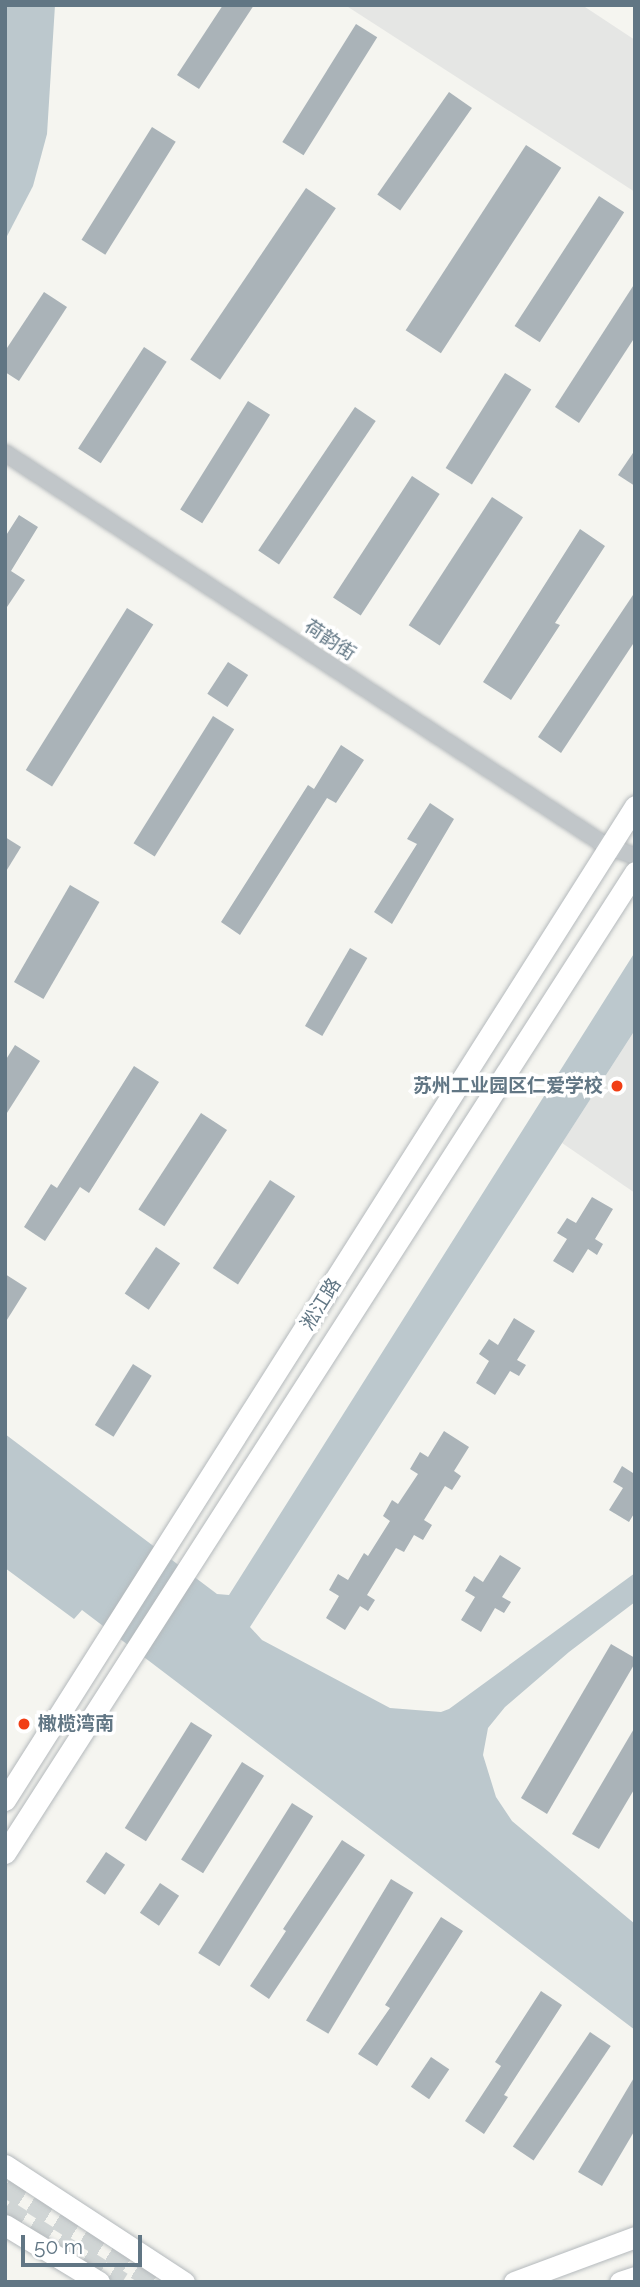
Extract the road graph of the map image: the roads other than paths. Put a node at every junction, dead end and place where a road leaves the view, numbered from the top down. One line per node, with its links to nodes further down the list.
1 (5, 453): 3 (street, 荷韵街)
2 (635, 806): 3 (main road, 淞江路)
3 (608, 847): 4 (street, 荷韵街); 6 (main road, 淞江路)
4 (635, 856)
5 (635, 872): 7 (main road, 淞江路)
6 (5, 1800)
7 (5, 1853)
8 (5, 2165): 13 (main road)
9 (5, 2225): 12 (main road)
10 (635, 2237): 14 (main road)
11 (635, 2277): 15 (main road)
12 (99, 2282)
13 (184, 2282)
14 (514, 2282)
15 (620, 2282)

